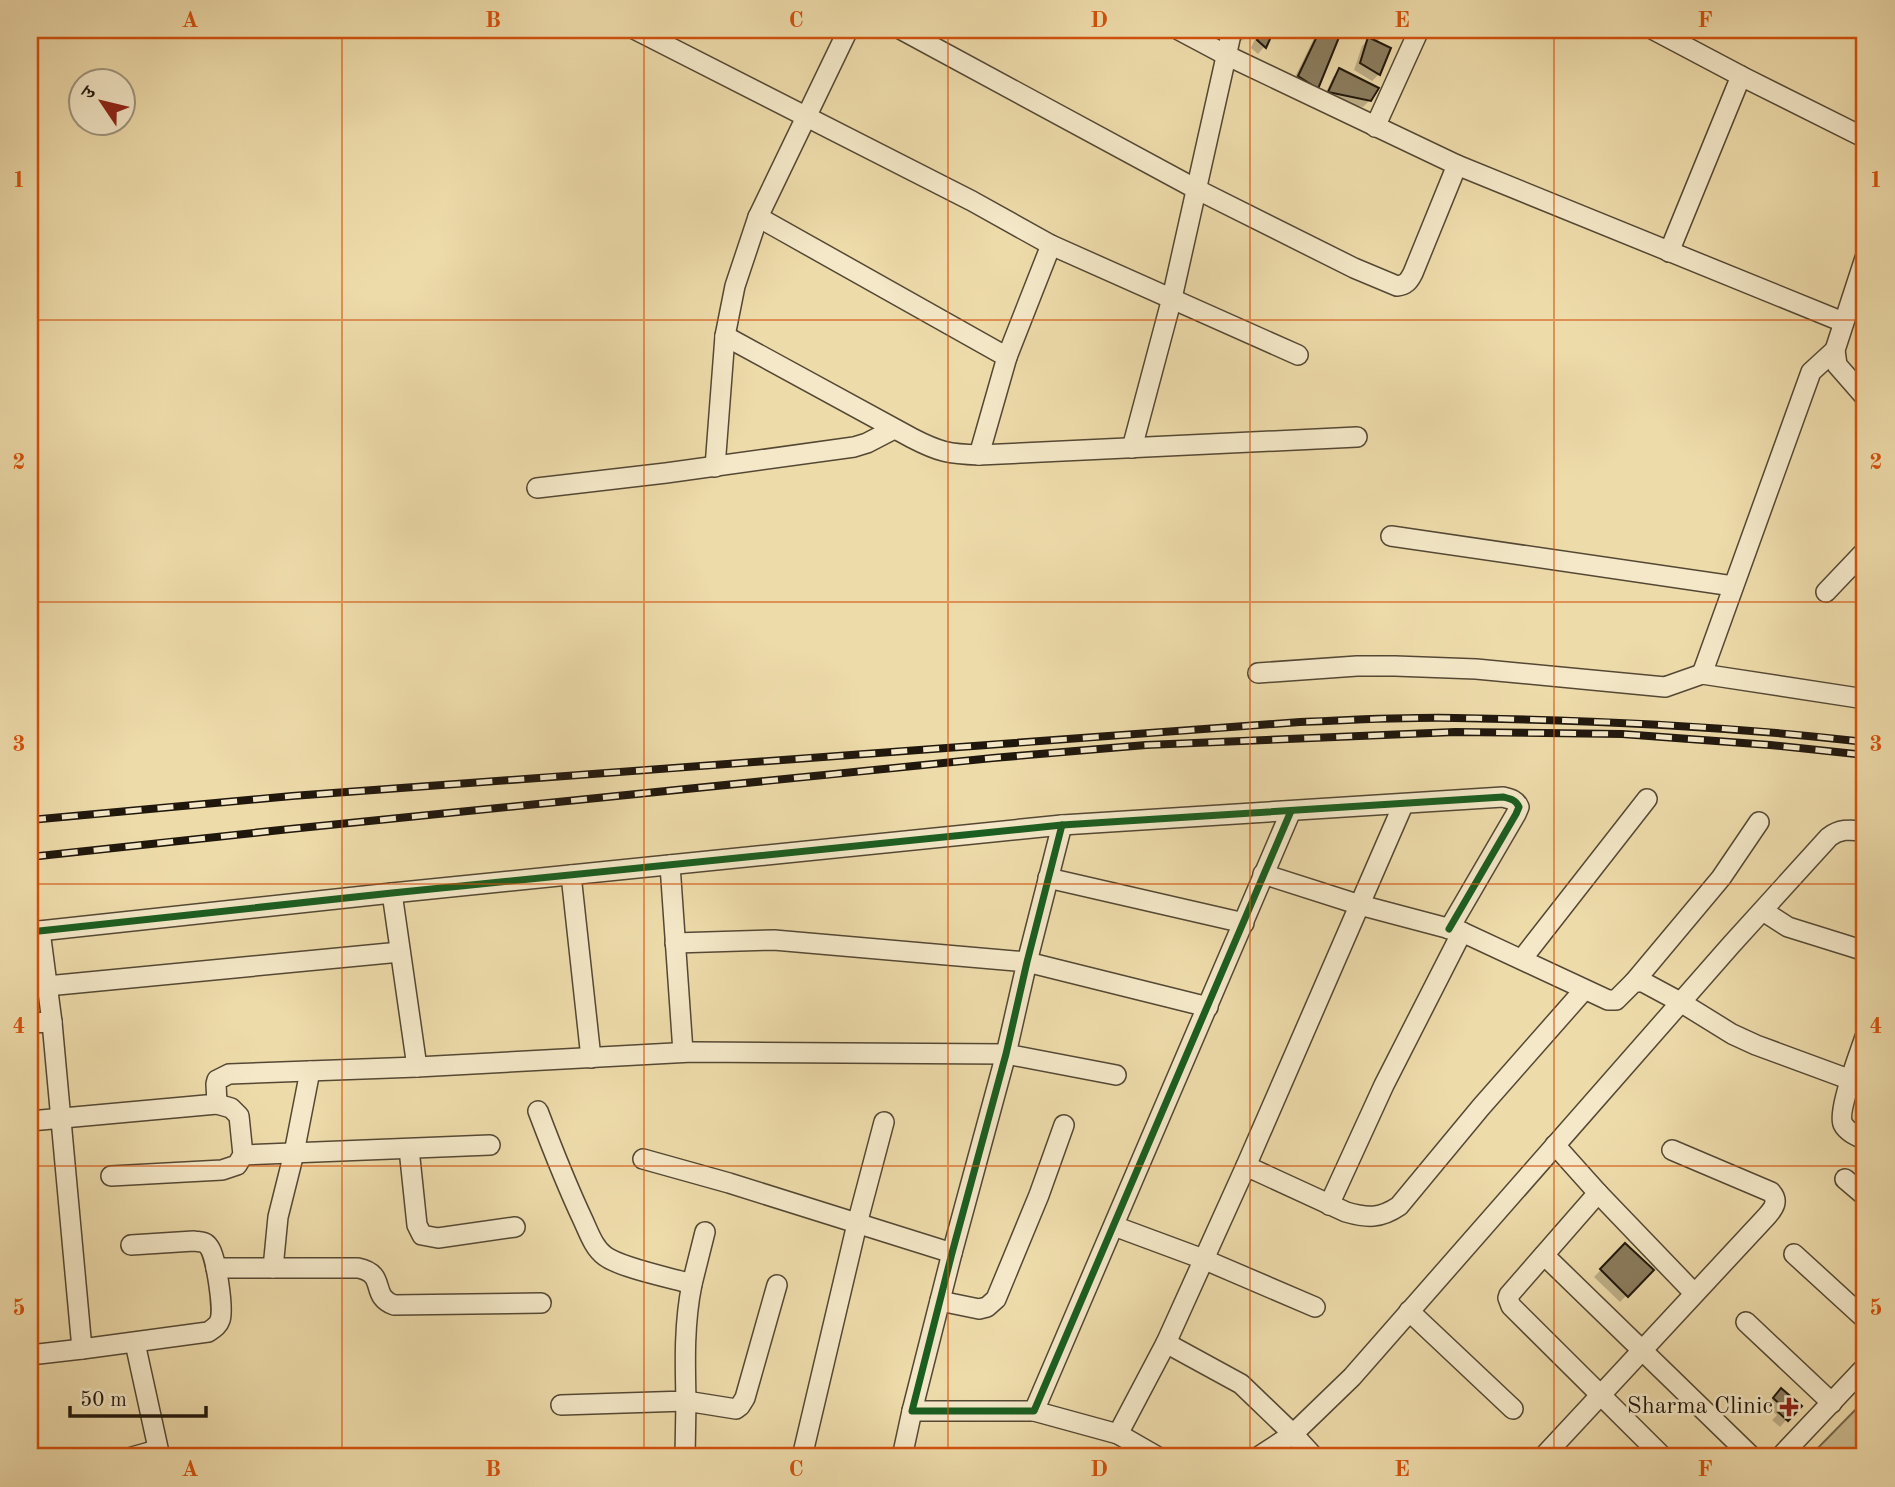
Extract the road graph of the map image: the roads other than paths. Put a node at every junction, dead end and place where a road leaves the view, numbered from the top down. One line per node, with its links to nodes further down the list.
1 (636, 30): 10 (street)
2 (848, 30): 10 (street)
3 (902, 30): 14 (street)
4 (1180, 30): 8 (street)
5 (1232, 30): 8 (street)
6 (1419, 30): 11 (street)
7 (1654, 30): 9 (street)
8 (1226, 55): 11 (street); 14 (street)
9 (1741, 76): 12 (street); 17 (street)
10 (806, 118): 15 (street); 16 (street)
11 (1375, 127): 13 (street)
12 (1865, 138)
13 (1457, 165): 14 (street); 17 (street)
14 (1196, 189): 20 (street)
15 (758, 217): 22 (street); 25 (street)
16 (1051, 245): 20 (street); 25 (street)
17 (1669, 251): 21 (street)
18 (1865, 258): 19 (street)
19 (1861, 287): 21 (street)
20 (1171, 298): 24 (street); 29 (street)
21 (1843, 322): 23 (street)
22 (725, 336): 27 (street); 31 (street)
23 (1835, 350): 26 (street); 35 (street)
24 (1298, 355)
25 (1007, 357): 30 (street)
26 (1862, 392)
27 (894, 429): 30 (street); 31 (street)
28 (1357, 437): 29 (street)
29 (1132, 448): 30 (street)
30 (979, 455)
31 (715, 467): 32 (street)
32 (537, 488)
33 (1391, 536): 35 (street)
34 (1865, 551): 36 (street)
35 (1733, 586): 38 (street)
36 (1826, 592)
37 (1258, 673): 38 (street)
38 (1702, 674): 39 (street)
39 (1865, 699)
40 (1647, 799): 61 (street)
41 (1403, 804): 42 (street); 53 (street); 56 (street)
42 (1292, 811): 44 (street); 49 (street)
43 (1759, 822): 63 (street)
44 (1062, 825): 48 (street); 51 (street)
45 (1843, 830): 46 (street); 47 (street); 54 (street)
46 (1865, 831)
47 (1865, 842)
48 (670, 865): 50 (street); 58 (street)
49 (1263, 874): 53 (street); 55 (street)
50 (571, 875): 52 (street); 73 (street)
51 (1048, 878): 55 (street); 62 (street)
52 (392, 893): 57 (street); 60 (street)
53 (1360, 905): 56 (street); 92 (street)
54 (1763, 911): 59 (street); 66 (street)
55 (1244, 923): 67 (street)
56 (1456, 931): 61 (street); 97 (street)
57 (35, 932): 64 (street)
58 (676, 943): 62 (street); 71 (street)
59 (1865, 951)
60 (400, 952): 64 (street); 74 (street)
61 (1522, 959): 65 (street)
62 (1027, 962): 67 (street); 72 (street)
63 (1634, 982): 65 (street); 66 (street)
64 (47, 986): 68 (street)
65 (1584, 990): 97 (street)
66 (1682, 1003): 77 (street); 86 (street)
67 (1208, 1007): 99 (street)
68 (52, 1022): 69 (street); 80 (street)
69 (30, 1023)
70 (1865, 1037): 77 (street)
71 (683, 1052): 72 (street); 73 (street)
72 (1006, 1054): 76 (street); 103 (street)
73 (591, 1058): 74 (street)
74 (417, 1067): 75 (street)
75 (310, 1071): 78 (street); 89 (street)
76 (1116, 1075)
77 (1851, 1080): 84 (street)
78 (217, 1104): 80 (street); 90 (street)
79 (538, 1111): 109 (street)
80 (61, 1119): 81 (street); 120 (street)
81 (30, 1121)
82 (884, 1122): 98 (street)
83 (1064, 1125): 112 (street)
84 (1865, 1140)
85 (490, 1145): 87 (street)
86 (1555, 1145): 95 (street); 115 (street)
87 (409, 1149): 89 (street); 100 (street)
88 (1672, 1150): 111 (street)
89 (294, 1153): 90 (street); 108 (street)
90 (243, 1154): 93 (street)
91 (643, 1159): 98 (street)
92 (1246, 1166): 97 (street); 106 (street)
93 (111, 1176)
94 (1845, 1179): 96 (street)
95 (1598, 1193): 105 (street); 111 (street)
96 (1865, 1196)
97 (1329, 1205)
98 (857, 1224): 103 (street); 136 (street)
99 (1114, 1226): 106 (street); 130 (street)
100 (515, 1227)
101 (705, 1232): 109 (street)
102 (131, 1245): 107 (street)
103 (952, 1253): 112 (street)
104 (1794, 1254): 116 (street)
105 (1544, 1255): 121 (street); 124 (street)
106 (1203, 1259): 114 (street); 119 (street)
107 (216, 1268): 108 (street); 118 (street)
108 (273, 1268): 113 (street)
109 (692, 1284): 125 (street)
110 (777, 1285): 125 (street)
111 (1694, 1293): 121 (street)
112 (940, 1301): 129 (street)
113 (541, 1303)
114 (1315, 1307)
115 (1409, 1311): 128 (street); 132 (street)
116 (1865, 1319)
117 (1746, 1322): 126 (street)
118 (135, 1343): 120 (street); 133 (street)
119 (1166, 1343): 131 (street); 132 (street)
120 (82, 1349): 122 (street)
121 (1642, 1350): 124 (street); 143 (street)
122 (30, 1356)
123 (1865, 1367): 126 (street)
124 (1601, 1396): 141 (street); 142 (street)
125 (686, 1401): 127 (street); 135 (street)
126 (1832, 1403): 144 (street)
127 (561, 1405)
128 (1513, 1409)
129 (912, 1411): 130 (street); 137 (street)
130 (1034, 1411): 131 (street)
131 (1118, 1434): 138 (street)
132 (1293, 1434): 139 (street); 140 (street)
133 (158, 1454): 134 (street)
134 (132, 1457)
135 (685, 1457)
136 (802, 1457)
137 (902, 1457)
138 (1158, 1457)
139 (1258, 1457)
140 (1314, 1457)
141 (1543, 1457)
142 (1663, 1457)
143 (1752, 1457)
144 (1780, 1457)

